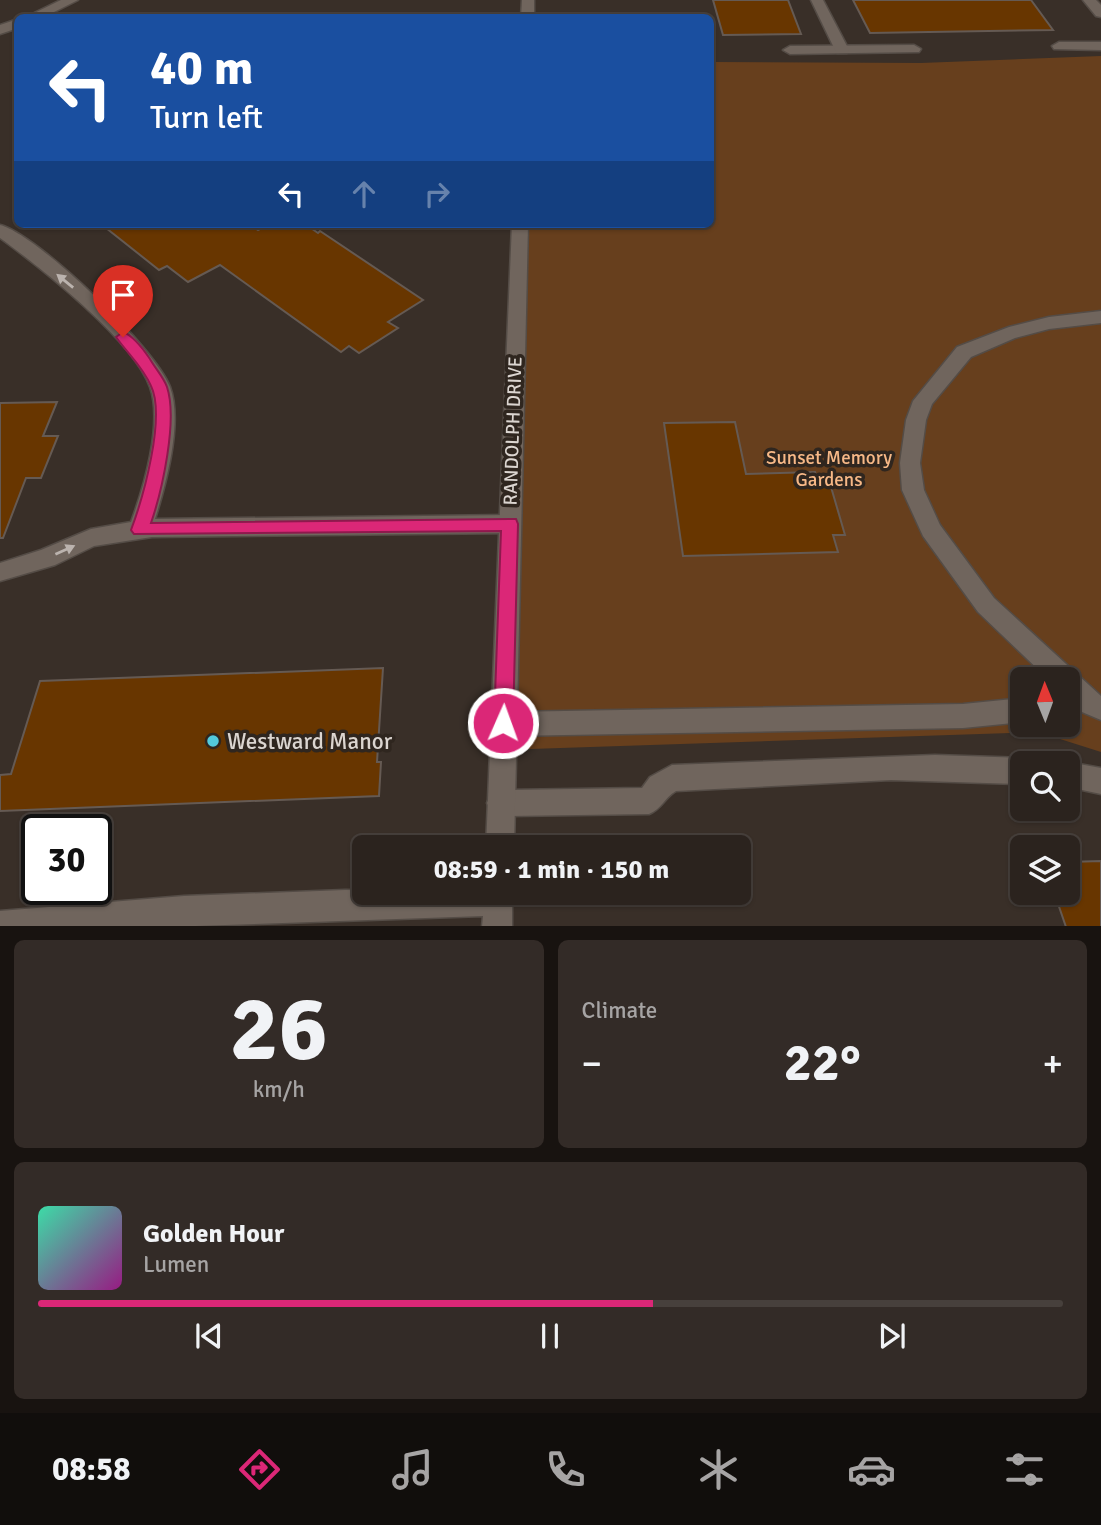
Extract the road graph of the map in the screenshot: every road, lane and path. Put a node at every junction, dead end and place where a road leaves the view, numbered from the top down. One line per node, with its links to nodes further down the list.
1 (72, 0): 5 (street)
2 (817, 0): 10 (street)
3 (1090, 0): 4 (street)
4 (1101, 13)
5 (39, 14)
6 (1059, 46): 7 (street)
7 (1101, 46)
8 (915, 49): 10 (street)
9 (790, 50): 10 (street)
10 (842, 50)
11 (520, 228): 14 (street, RANDOLPH DRIVE)
12 (0, 230): 15 (street, one-way to 12)
13 (1101, 317): 17 (street)
14 (510, 524): 15 (street); 19 (street, RANDOLPH DRIVE)
15 (140, 530): 16 (street, one-way to 15)
16 (0, 572)
17 (1052, 667)
18 (1010, 711): 19 (street)
19 (503, 723): 23 (street, RANDOLPH DRIVE)
20 (1010, 770): 23 (street)
21 (1080, 777): 22 (street)
22 (1101, 781)
23 (501, 803): 24 (street, RANDOLPH DRIVE)
24 (500, 835)
25 (498, 907): 26 (street)
26 (0, 926)

